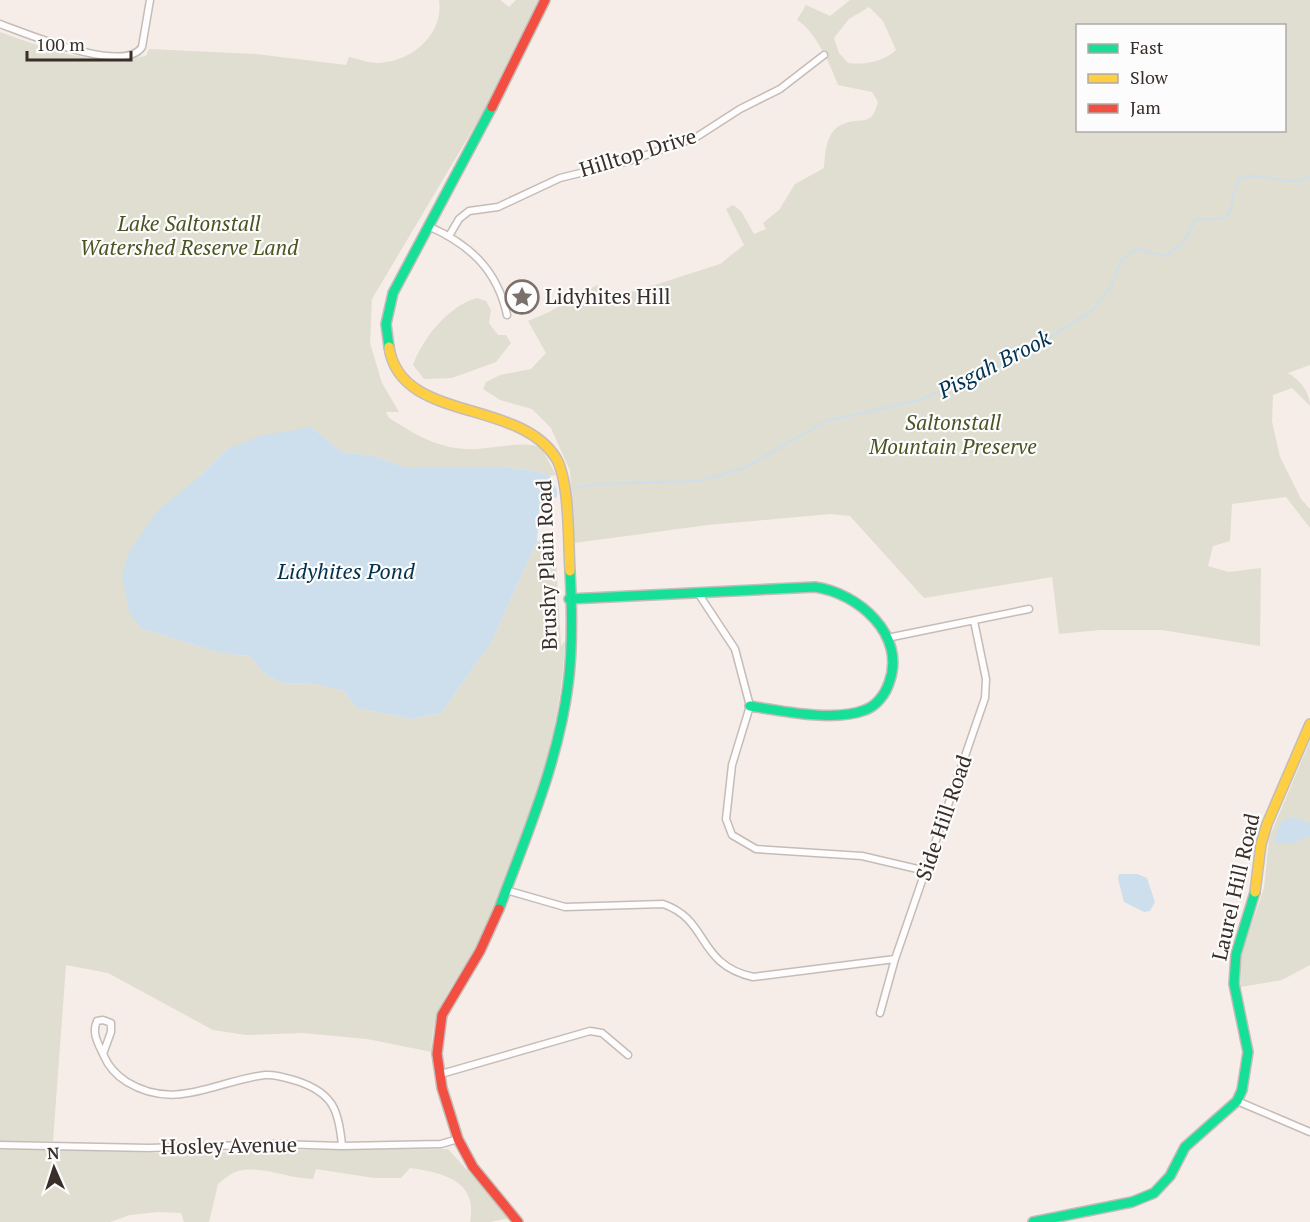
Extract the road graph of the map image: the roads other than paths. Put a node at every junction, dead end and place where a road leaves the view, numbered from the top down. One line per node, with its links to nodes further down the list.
1 (150, 0): 3 (street)
2 (545, 0): 5 (main road, Brushy Plain Road)
3 (0, 24)
4 (824, 55): 6 (street, Hilltop Drive)
5 (428, 226): 6 (street); 9 (main road, Brushy Plain Road)
6 (449, 236): 7 (street)
7 (507, 315)
8 (698, 593): 9 (main road); 12 (main road); 13 (street)
9 (569, 599): 16 (main road, Brushy Plain Road)
10 (1029, 609): 11 (street)
11 (974, 621): 12 (street); 15 (street, Side Hill Road)
12 (887, 638): 13 (main road)
13 (750, 706): 15 (street)
14 (1310, 724): 22 (main road, Laurel Hill Road)
15 (926, 872): 17 (street, Side Hill Road)
16 (506, 890): 17 (street); 21 (main road, Brushy Plain Road)
17 (895, 959): 18 (street, Side Hill Road)
18 (880, 1013)
19 (103, 1054): 19 (street); 26 (street)
20 (628, 1055): 21 (street)
21 (441, 1074): 24 (main road, Brushy Plain Road)
22 (1237, 1101): 23 (street); 28 (main road)
23 (1310, 1132)
24 (458, 1139): 26 (street, Hosley Avenue); 27 (main road, Brushy Plain Road)
25 (0, 1145): 26 (street, Hosley Avenue)
26 (342, 1146)
27 (518, 1222)
28 (1033, 1222)

